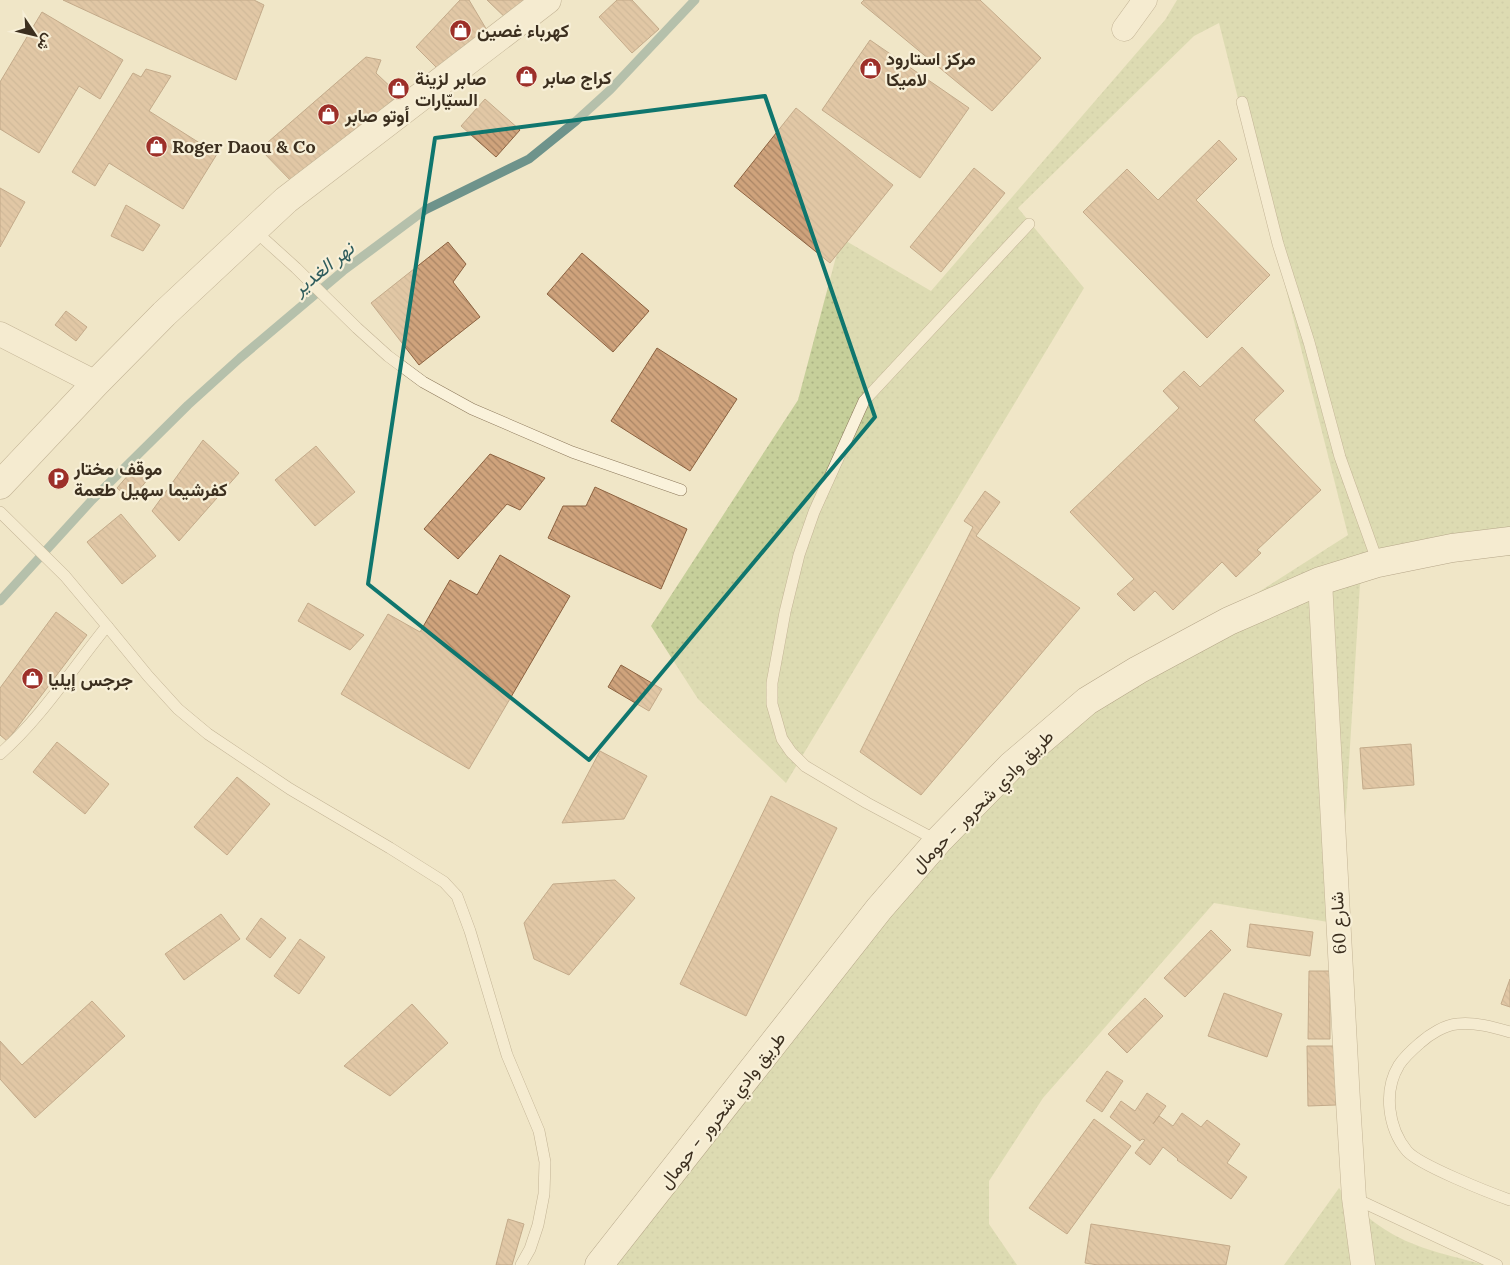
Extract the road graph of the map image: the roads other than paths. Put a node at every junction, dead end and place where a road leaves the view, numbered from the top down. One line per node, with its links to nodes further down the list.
1 (547, 0): 6 (main road)
2 (1145, 0): 3 (street)
3 (1124, 29)
4 (1242, 102): 13 (lane)
5 (1029, 224): 17 (lane)
6 (254, 230): 8 (main road); 10 (lane)
7 (0, 334): 8 (street)
8 (96, 383): 9 (main road)
9 (0, 485)
10 (681, 490)
11 (0, 512): 15 (lane)
12 (1510, 541): 13 (main road, طريق وادي شحرور - حومال)
13 (1378, 563): 14 (main road, طريق وادي شحرور - حومال)
14 (1320, 581): 17 (main road, طريق وادي شحرور - حومال); 19 (street, شارع 60)
15 (107, 626): 16 (lane); 21 (lane)
16 (0, 754)
17 (938, 841): 22 (main road, طريق وادي شحرور - حومال)
18 (1510, 1032): 20 (lane)
19 (1354, 1198): 23 (street, شارع 60); 24 (lane)
20 (1510, 1200)
21 (521, 1265)
22 (599, 1265)
23 (1363, 1265)
24 (1498, 1265)

